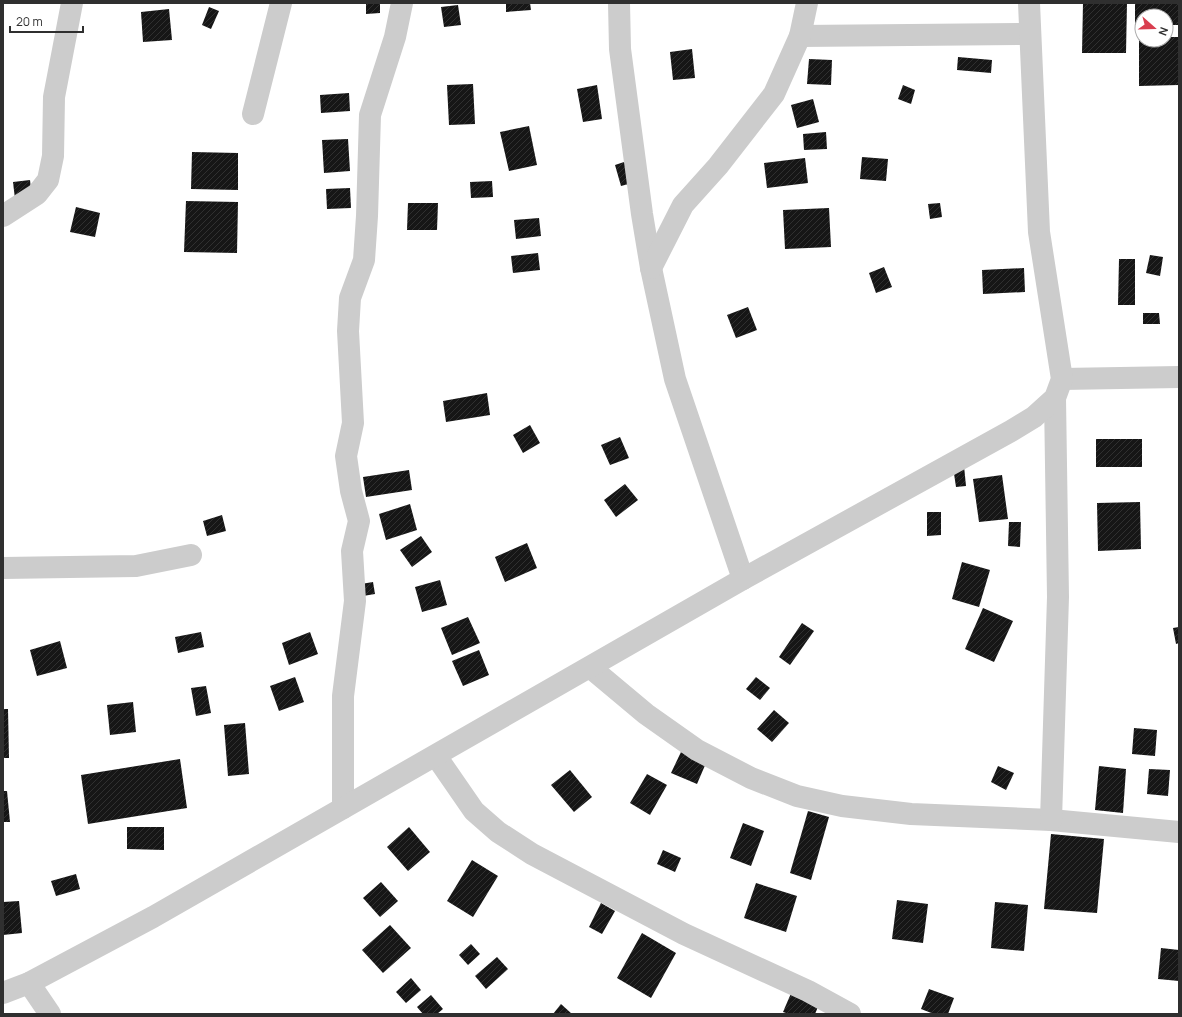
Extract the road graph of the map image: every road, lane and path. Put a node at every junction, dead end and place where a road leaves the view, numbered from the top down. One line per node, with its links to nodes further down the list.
1 (72, 3): 10 (street)
2 (281, 3): 9 (street)
3 (402, 3): 19 (street)
4 (619, 3): 11 (street)
5 (808, 3): 8 (street)
6 (1029, 3): 7 (street)
7 (1030, 34): 8 (street); 13 (street)
8 (800, 36): 11 (street)
9 (253, 114)
10 (3, 216)
11 (651, 268): 16 (street)
12 (1179, 377): 13 (street)
13 (1058, 388): 16 (street); 20 (street)
14 (191, 555): 15 (street)
15 (3, 568)
16 (743, 579): 17 (street)
17 (591, 668): 18 (street); 20 (street)
18 (436, 756): 19 (street); 25 (street)
19 (343, 808): 22 (street)
20 (1052, 820): 21 (street)
21 (1179, 832)
22 (29, 983): 23 (street); 24 (street)
23 (3, 992)
24 (50, 1014)
25 (850, 1014)

